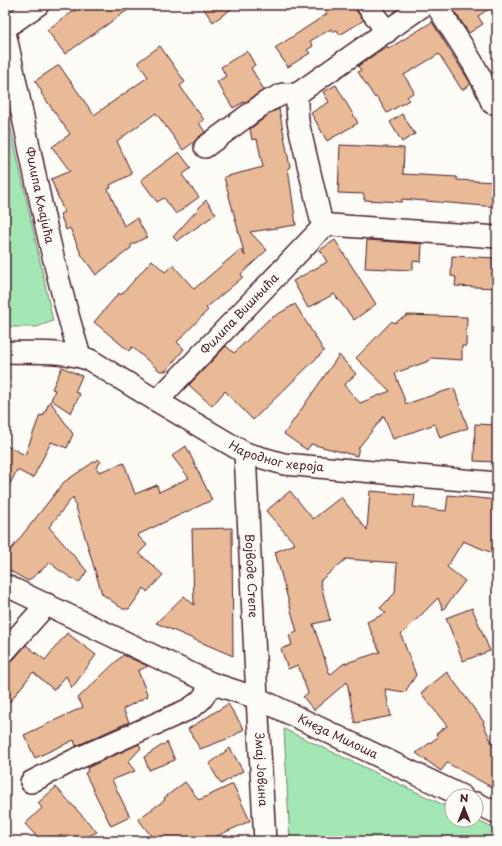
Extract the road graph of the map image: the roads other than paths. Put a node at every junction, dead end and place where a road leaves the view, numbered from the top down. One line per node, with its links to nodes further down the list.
1 (38, 5): 5 (street)
2 (367, 5): 7 (street)
3 (424, 5): 7 (street)
4 (436, 5): 9 (street)
5 (5, 28)
6 (5, 32): 14 (street, Филипа Кљајића)
7 (387, 32): 8 (street)
8 (297, 94): 10 (street); 11 (street)
9 (492, 103)
10 (205, 147)
11 (323, 228): 12 (street); 15 (street, Филипа Вишњића)
12 (497, 237)
13 (5, 352): 14 (street)
14 (80, 356): 15 (street, Народног хероја)
15 (157, 401): 16 (street, Народног хероја)
16 (245, 453): 17 (street, Народног хероја); 22 (street, Војводе Степе)
17 (497, 483)
18 (5, 585): 19 (street, Кнеза Милоша)
19 (47, 604): 20 (street); 21 (street, Кнеза Милоша)
20 (5, 651)
21 (211, 683): 22 (street, Кнеза Милоша); 23 (street)
22 (257, 698): 24 (street, Кнеза Милоша); 27 (street, Змај Јовина)
23 (31, 782)
24 (445, 788)
25 (484, 807): 26 (street)
26 (497, 813)
27 (265, 841)

